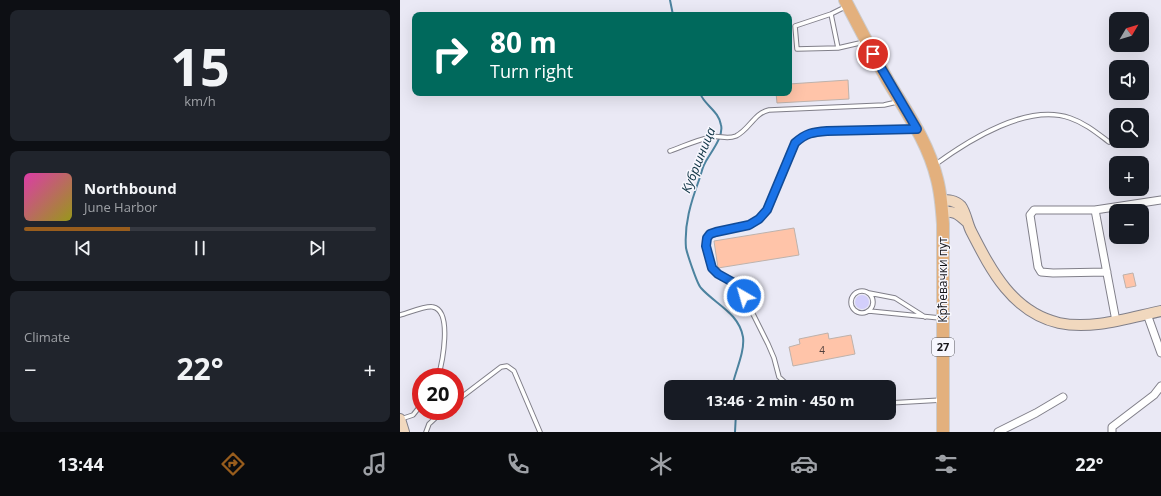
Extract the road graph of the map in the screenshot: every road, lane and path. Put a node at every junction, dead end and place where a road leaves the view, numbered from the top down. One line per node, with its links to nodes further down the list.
1 (846, 3): 2 (lane); 3 (main road, 27)
2 (831, 14): 4 (lane); 4 (lane)
3 (866, 41): 4 (lane); 5 (main road, 27)
4 (838, 48)
5 (901, 102): 6 (main road, 27); 8 (lane)
6 (917, 129): 9 (main road, 27); 24 (lane)
7 (1109, 141): 9 (lane)
8 (670, 151)
9 (934, 166): 11 (main road, 27)
10 (1161, 200): 12 (street)
11 (942, 206): 20 (main road, Крћевачки пут / 27); 21 (main road)
12 (1095, 210): 13 (street); 13 (street)
13 (1106, 272): 21 (street)
14 (866, 292): 15 (lane); 15 (lane); 19 (lane)
15 (869, 311): 19 (lane)
16 (1161, 311): 17 (main road)
17 (1147, 314): 21 (main road); 22 (street)
18 (400, 315): 23 (lane)
19 (926, 317): 20 (lane)
20 (943, 319): 28 (main road, Крћевачки пут / 27)
21 (1116, 321)
22 (1161, 353)
23 (441, 368)
24 (782, 380)
25 (1161, 386): 38 (street)
26 (464, 395): 35 (lane)
27 (1063, 397): 37 (street)
28 (943, 400): 29 (lane); 36 (main road, Крћевачки пут / 27)
29 (896, 403)
30 (412, 415): 31 (lane)
31 (400, 419): 33 (main road)
32 (433, 420): 34 (lane)
33 (404, 432)
34 (426, 432)
35 (540, 432)
36 (943, 432)
37 (998, 432)
38 (1112, 432)

